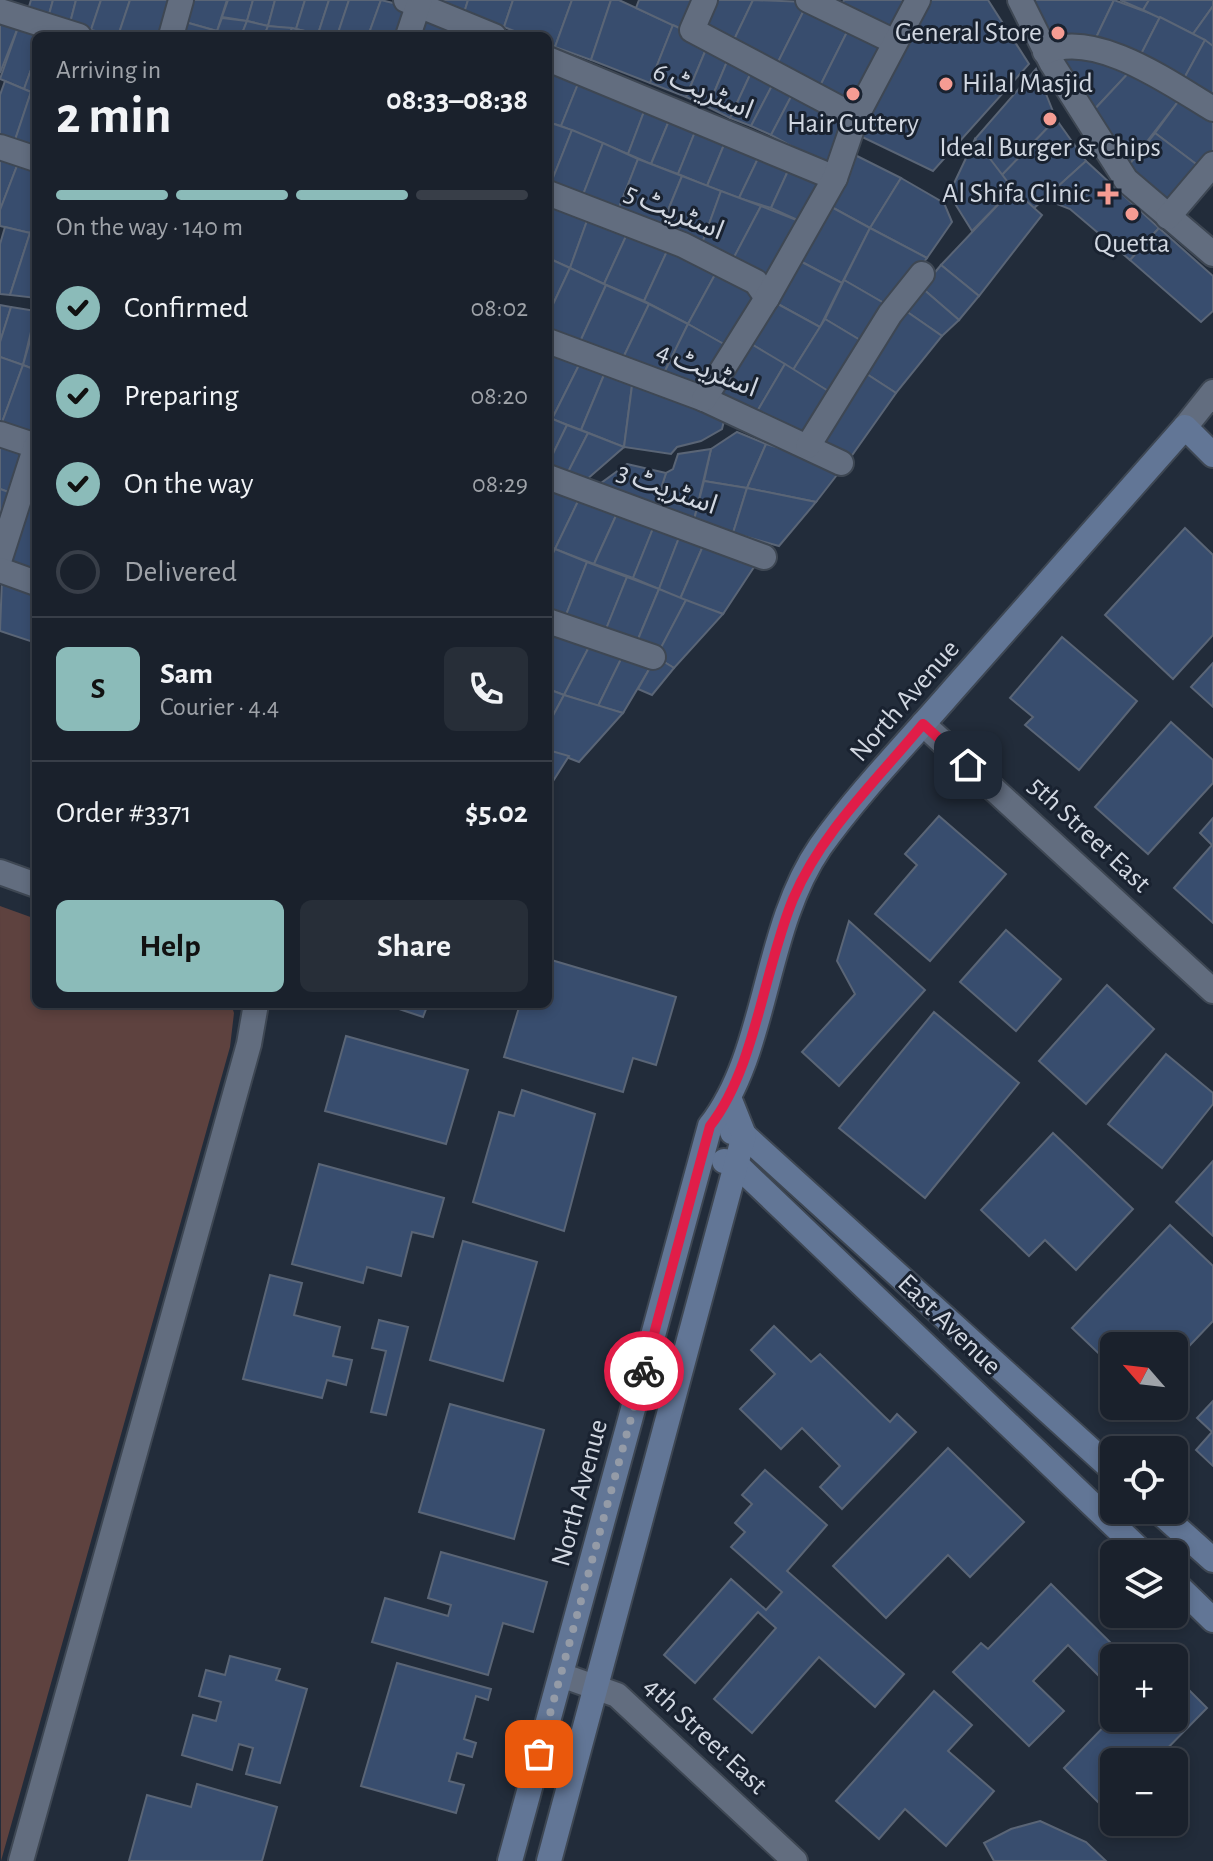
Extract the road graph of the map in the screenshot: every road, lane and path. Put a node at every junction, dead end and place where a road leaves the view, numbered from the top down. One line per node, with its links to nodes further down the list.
1 (181, 0): 9 (street)
2 (705, 0): 16 (street)
3 (808, 0): 12 (street)
4 (918, 0): 12 (street)
5 (1020, 0): 13 (street)
6 (415, 2): 10 (street); 11 (street)
7 (0, 11): 8 (street)
8 (66, 32)
9 (172, 32)
10 (409, 32)
11 (485, 32)
12 (895, 42): 16 (street)
13 (1045, 52): 15 (street); 22 (street)
14 (552, 61): 20 (street, اسٹریٹ 6)
15 (1213, 109)
16 (856, 117): 20 (street)
17 (0, 147): 18 (street)
18 (32, 158)
19 (1213, 164): 22 (street)
20 (835, 178): 25 (street)
21 (552, 195): 25 (street, اسٹریٹ 5)
22 (1168, 217): 23 (street)
23 (1213, 254)
24 (922, 274): 32 (street)
25 (767, 298): 28 (street)
26 (552, 342): 28 (street, اسٹریٹ 4)
27 (1213, 392): 29 (street, North Avenue)
28 (704, 399): 32 (street, اسٹریٹ 4)
29 (1185, 427): 33 (street); 43 (street, North Avenue)
30 (0, 434): 31 (street)
31 (32, 445)
32 (808, 446): 35 (street, اسٹریٹ 4)
33 (1213, 455)
34 (32, 458): 38 (street)
35 (841, 463)
36 (552, 478): 37 (street, اسٹریٹ 3)
37 (764, 557)
38 (0, 558)
39 (0, 570): 40 (street)
40 (32, 582)
41 (552, 622): 42 (street)
42 (653, 657)
43 (923, 724): 46 (street, 5th Street East); 48 (street, North Avenue)
44 (0, 872): 45 (street)
45 (32, 884)
46 (1213, 991)
47 (255, 1008): 61 (street)
48 (730, 1100): 49 (street, North Avenue); 50 (street)
49 (710, 1126): 50 (street, East Avenue); 51 (street, North Avenue)
50 (744, 1135): 52 (street); 53 (street, East Avenue)
51 (703, 1155): 52 (street, East Avenue); 59 (street, North Avenue)
52 (736, 1164): 55 (street, East Avenue); 60 (street)
53 (1100, 1458)
54 (1173, 1524): 56 (street)
55 (1129, 1540)
56 (1213, 1560)
57 (1188, 1596): 58 (street)
58 (1213, 1620)
59 (561, 1675): 60 (street, 4th Street East); 62 (street, North Avenue)
60 (598, 1686): 63 (street); 64 (street, 4th Street East)
61 (21, 1861)
62 (510, 1861)
63 (549, 1861)
64 (795, 1861)

